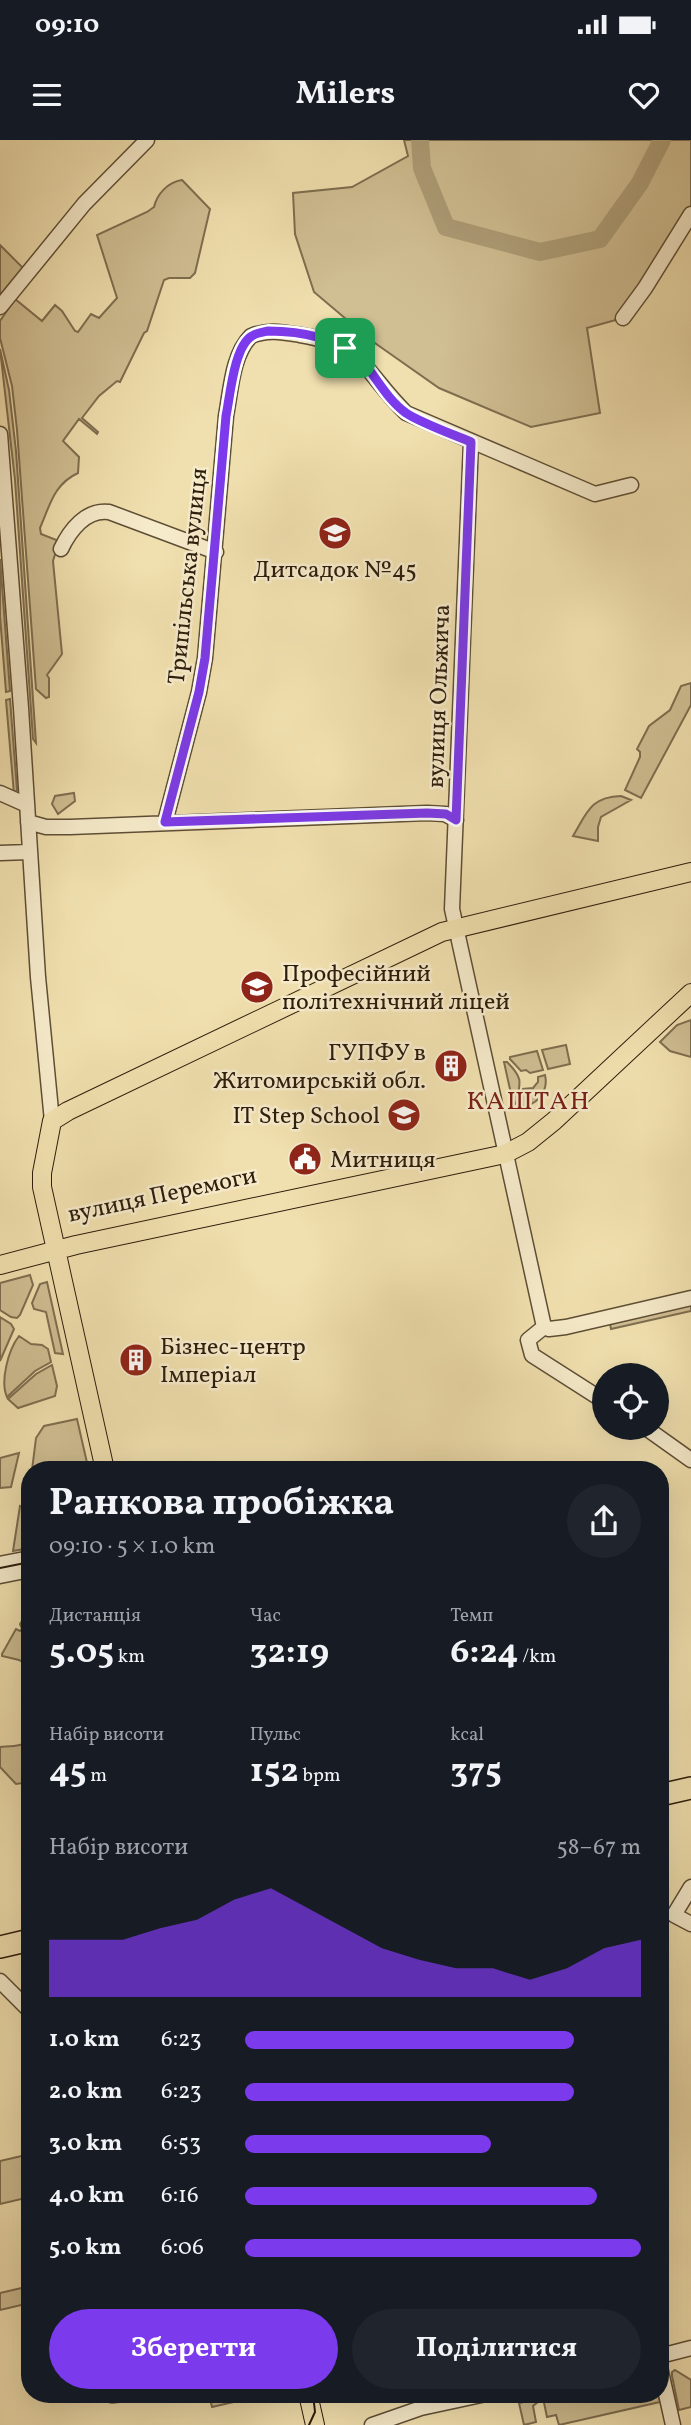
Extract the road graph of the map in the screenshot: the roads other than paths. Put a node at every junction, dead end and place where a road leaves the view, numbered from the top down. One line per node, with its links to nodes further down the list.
1 (146, 140): 3 (street)
2 (691, 214): 4 (street)
3 (0, 307)
4 (623, 318)
5 (0, 434): 11 (street)
6 (471, 442): 7 (street); 9 (street, Трипільська вулиця); 12 (street, вулиця Ольжича)
7 (631, 485)
8 (61, 549): 9 (street)
9 (216, 552): 14 (street, Трипільська вулиця)
10 (0, 793): 11 (street)
11 (27, 805): 13 (street)
12 (456, 820): 14 (street); 18 (street, вулиця Ольжича)
13 (28, 822): 14 (street); 15 (street)
14 (165, 822)
15 (29, 852): 16 (street); 21 (street)
16 (0, 853)
17 (691, 872): 18 (main road)
18 (456, 929): 21 (main road); 22 (street, вулиця Ольжича)
19 (691, 984): 22 (street, вулиця Перемоги)
20 (691, 993): 22 (main road, вулиця Перемоги)
21 (52, 1121): 23 (main road)
22 (504, 1150): 23 (main road, вулиця Перемоги); 27 (street, вулиця Ольжича)
23 (54, 1246): 24 (main road, вулиця Перемоги); 25 (main road, вулиця Перемоги); 31 (main road)
24 (0, 1259)
25 (0, 1265)
26 (691, 1298): 27 (street)
27 (544, 1327): 28 (street)
28 (592, 1393)
29 (663, 1440): 30 (street)
30 (691, 1460)
31 (103, 1461)
32 (21, 1560): 33 (street)
33 (0, 1564)
34 (21, 1572): 35 (street)
35 (0, 1576)
36 (691, 1788): 37 (highway)
37 (669, 1793)
38 (691, 1887): 39 (street)
39 (691, 1924)
40 (21, 1942): 41 (highway)
41 (0, 1947)
42 (0, 1981): 43 (street)
43 (21, 2002)
44 (691, 2348): 45 (street)
45 (669, 2354)
46 (310, 2403): 50 (main road)
47 (322, 2403): 51 (main road)
48 (444, 2403): 52 (street)
49 (668, 2403): 53 (street)
50 (315, 2425)
51 (326, 2425)
52 (372, 2425)
53 (673, 2425)

